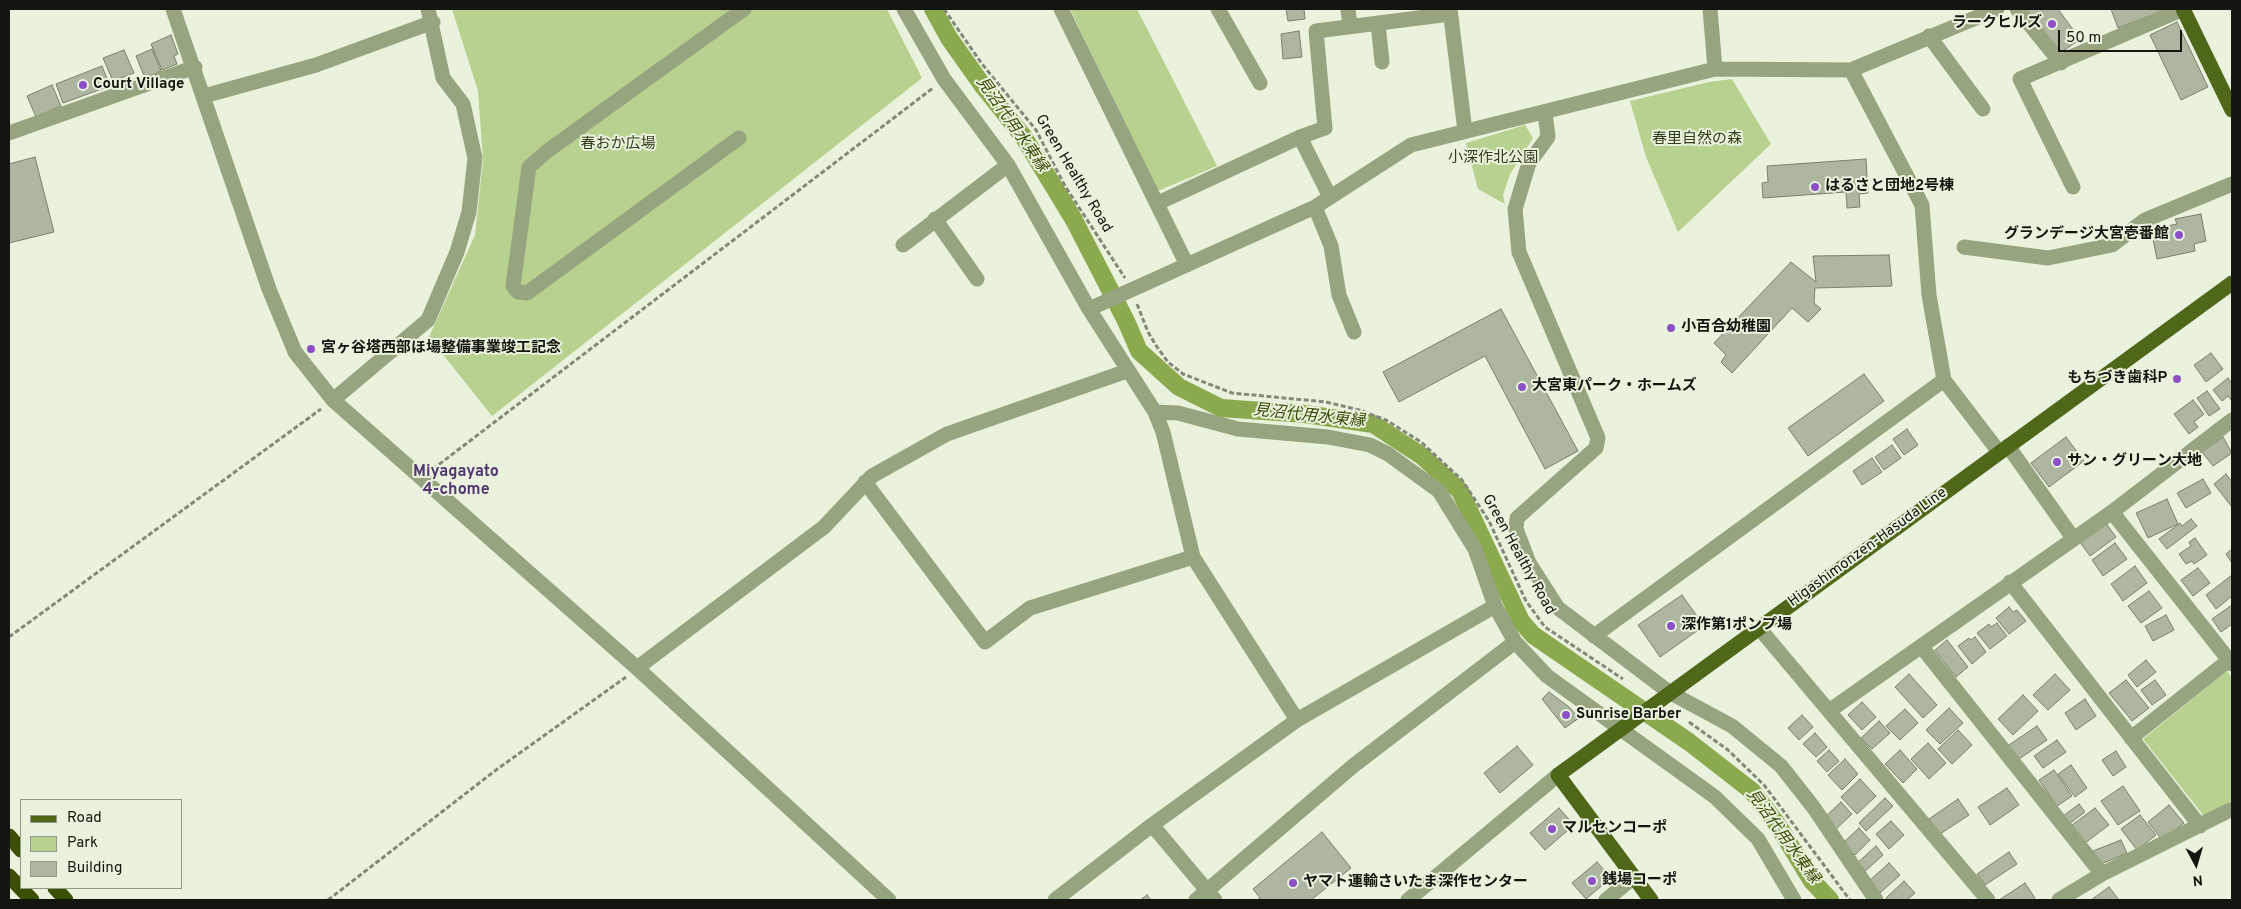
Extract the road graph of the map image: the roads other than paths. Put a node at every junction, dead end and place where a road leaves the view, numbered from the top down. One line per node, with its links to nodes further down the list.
1 (173, 9): 18 (street)
2 (744, 9): 29 (street)
3 (904, 9): 30 (street)
4 (1061, 9): 34 (street)
5 (1218, 9): 21 (street)
6 (1348, 9): 14 (street)
7 (1710, 9): 19 (street)
8 (2017, 9): 17 (street)
9 (2183, 9): 17 (street); 24 (main road)
10 (1450, 11): 13 (street); 26 (street)
11 (1986, 11): 15 (street)
12 (431, 15): 22 (street); 46 (street)
13 (1378, 23): 14 (street); 16 (street)
14 (1350, 26): 28 (street)
15 (1929, 36): 20 (street); 23 (street)
16 (1382, 62)
17 (2060, 62): 32 (street)
18 (195, 67): 22 (street); 27 (street)
19 (1715, 69): 20 (street); 25 (street)
20 (1851, 70): 45 (street)
21 (1260, 83)
22 (204, 96): 46 (street)
23 (1983, 109)
24 (2232, 110)
25 (1546, 113): 26 (street); 57 (street)
26 (1465, 131): 33 (street)
27 (9, 133)
28 (1300, 137): 33 (street); 34 (street)
29 (739, 138)
30 (1008, 165): 36 (street); 42 (street)
31 (2232, 184): 38 (street)
32 (2073, 187)
33 (1330, 197): 35 (street)
34 (1158, 203): 39 (street)
35 (1315, 207): 39 (street); 43 (street)
36 (935, 220): 37 (street); 40 (street)
37 (902, 245)
38 (1964, 247)
39 (1187, 265): 42 (street)
40 (977, 279)
41 (2232, 284): 49 (main road, Higashimonzen-Hasuda Line)
42 (1094, 306): 44 (street)
43 (1354, 332)
44 (1127, 371): 47 (street); 50 (street)
45 (1944, 380): 49 (street); 57 (street)
46 (333, 400): 61 (street)
47 (1155, 412): 53 (street); 55 (street)
48 (2230, 426): 51 (street)
49 (2004, 449): 52 (street); 56 (main road, Higashimonzen-Hasuda Line)
50 (865, 482): 53 (street); 61 (street)
51 (2112, 512): 52 (street); 60 (street)
52 (2073, 538): 54 (street)
53 (1193, 557): 64 (street)
54 (2010, 582): 59 (street); 66 (street)
55 (1495, 606): 58 (street); 64 (street)
56 (1759, 628): 62 (main road, Higashimonzen-Hasuda Line); 63 (street)
57 (1594, 636): 62 (street)
58 (1515, 642): 65 (street); 77 (street)
59 (1921, 646): 63 (street); 71 (street)
60 (2231, 662): 66 (street)
61 (637, 668): 80 (street)
62 (1669, 692): 65 (main road, Higashimonzen-Hasuda Line); 86 (street)
63 (1829, 711): 87 (street)
64 (1297, 720): 69 (street)
65 (1625, 726): 67 (main road, Higashimonzen-Hasuda Line); 85 (street)
66 (2131, 738): 70 (street)
67 (1558, 775): 73 (main road); 82 (street)
68 (2232, 809): 70 (street)
69 (1152, 825): 77 (street); 81 (street)
70 (2200, 826): 71 (street)
71 (2102, 874): 88 (street)
72 (9, 876): 74 (highway)
73 (1634, 877): 83 (street); 84 (main road)
74 (20, 887)
75 (21, 889): 78 (highway)
76 (56, 889): 79 (highway)
77 (1206, 897)
78 (32, 900)
79 (66, 900)
80 (889, 900)
81 (1055, 900)
82 (1408, 900)
83 (1606, 900)
84 (1651, 900)
85 (1794, 900)
86 (1876, 900)
87 (1988, 900)
88 (2059, 900)

